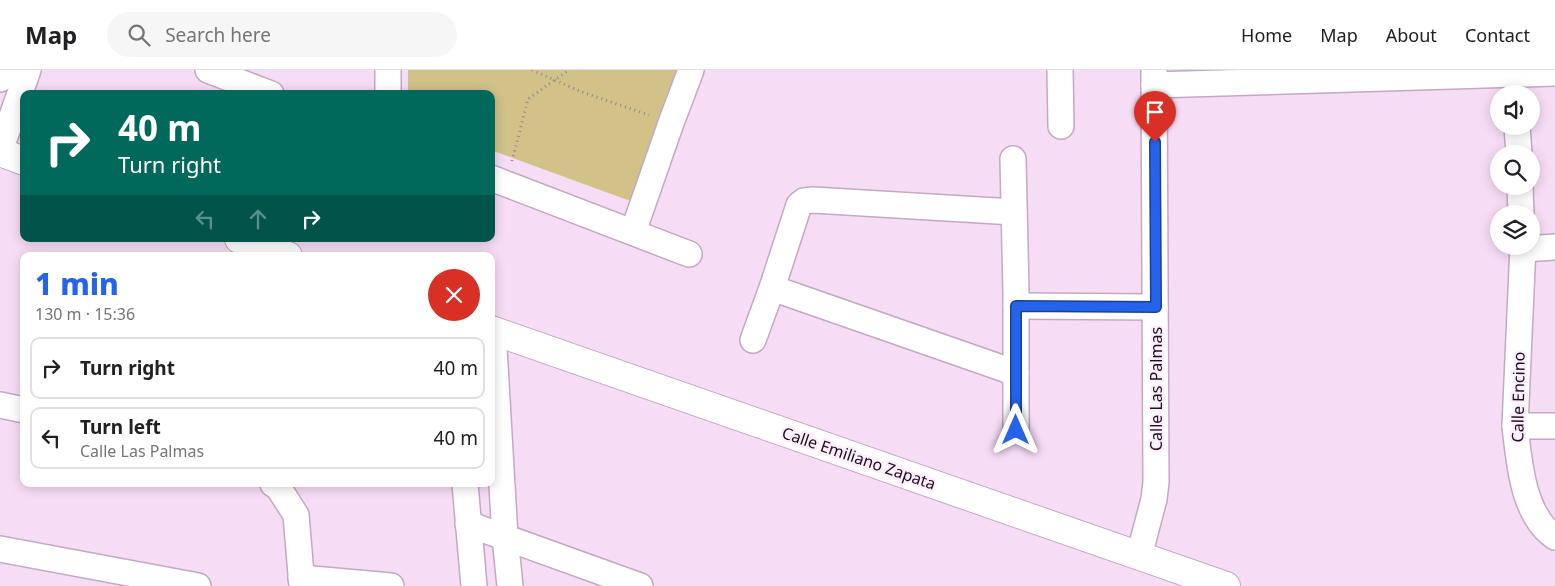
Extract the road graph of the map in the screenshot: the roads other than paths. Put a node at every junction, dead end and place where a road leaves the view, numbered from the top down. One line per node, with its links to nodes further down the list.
1 (3, 70): 8 (street)
2 (28, 70): 11 (street)
3 (208, 70): 12 (street)
4 (388, 70): 13 (street)
5 (691, 70): 21 (street)
6 (1060, 70): 15 (street)
7 (1555, 73): 10 (street)
8 (0, 78)
9 (1154, 78): 10 (street); 30 (street, Calle Las Palmas)
10 (1515, 79)
11 (21, 90)
12 (260, 90)
13 (388, 90)
14 (20, 93): 16 (street)
15 (1061, 126)
16 (0, 151): 17 (street)
17 (20, 159)
18 (1013, 159): 20 (street)
19 (499, 181): 21 (street)
20 (1014, 212): 28 (street); 29 (street)
21 (633, 232): 26 (street)
22 (248, 242): 25 (street)
23 (1540, 247): 24 (street)
24 (1555, 247)
25 (276, 252)
26 (689, 254)
27 (1523, 255): 37 (street, Calle Encino)
28 (772, 288): 32 (street); 33 (street)
29 (1016, 299): 30 (street); 33 (street)
30 (1156, 300): 46 (street, Calle Las Palmas)
31 (495, 331): 46 (street, Calle Emiliano Zapata)
32 (753, 340)
33 (1016, 373): 39 (street)
34 (495, 378): 43 (street)
35 (0, 405): 36 (street)
36 (20, 409)
37 (1515, 426): 38 (street); 44 (street, Calle Encino)
38 (1555, 426)
39 (1016, 430)
40 (278, 487): 47 (street)
41 (465, 487): 42 (street)
42 (468, 524): 43 (street); 50 (street)
43 (505, 537): 51 (street); 52 (street)
44 (1555, 537)
45 (0, 549): 48 (street)
46 (1139, 556): 53 (street, Calle Emiliano Zapata)
47 (302, 582): 49 (street)
48 (198, 586)
49 (391, 586)
50 (474, 586)
51 (510, 586)
52 (640, 586)
53 (1226, 586)

